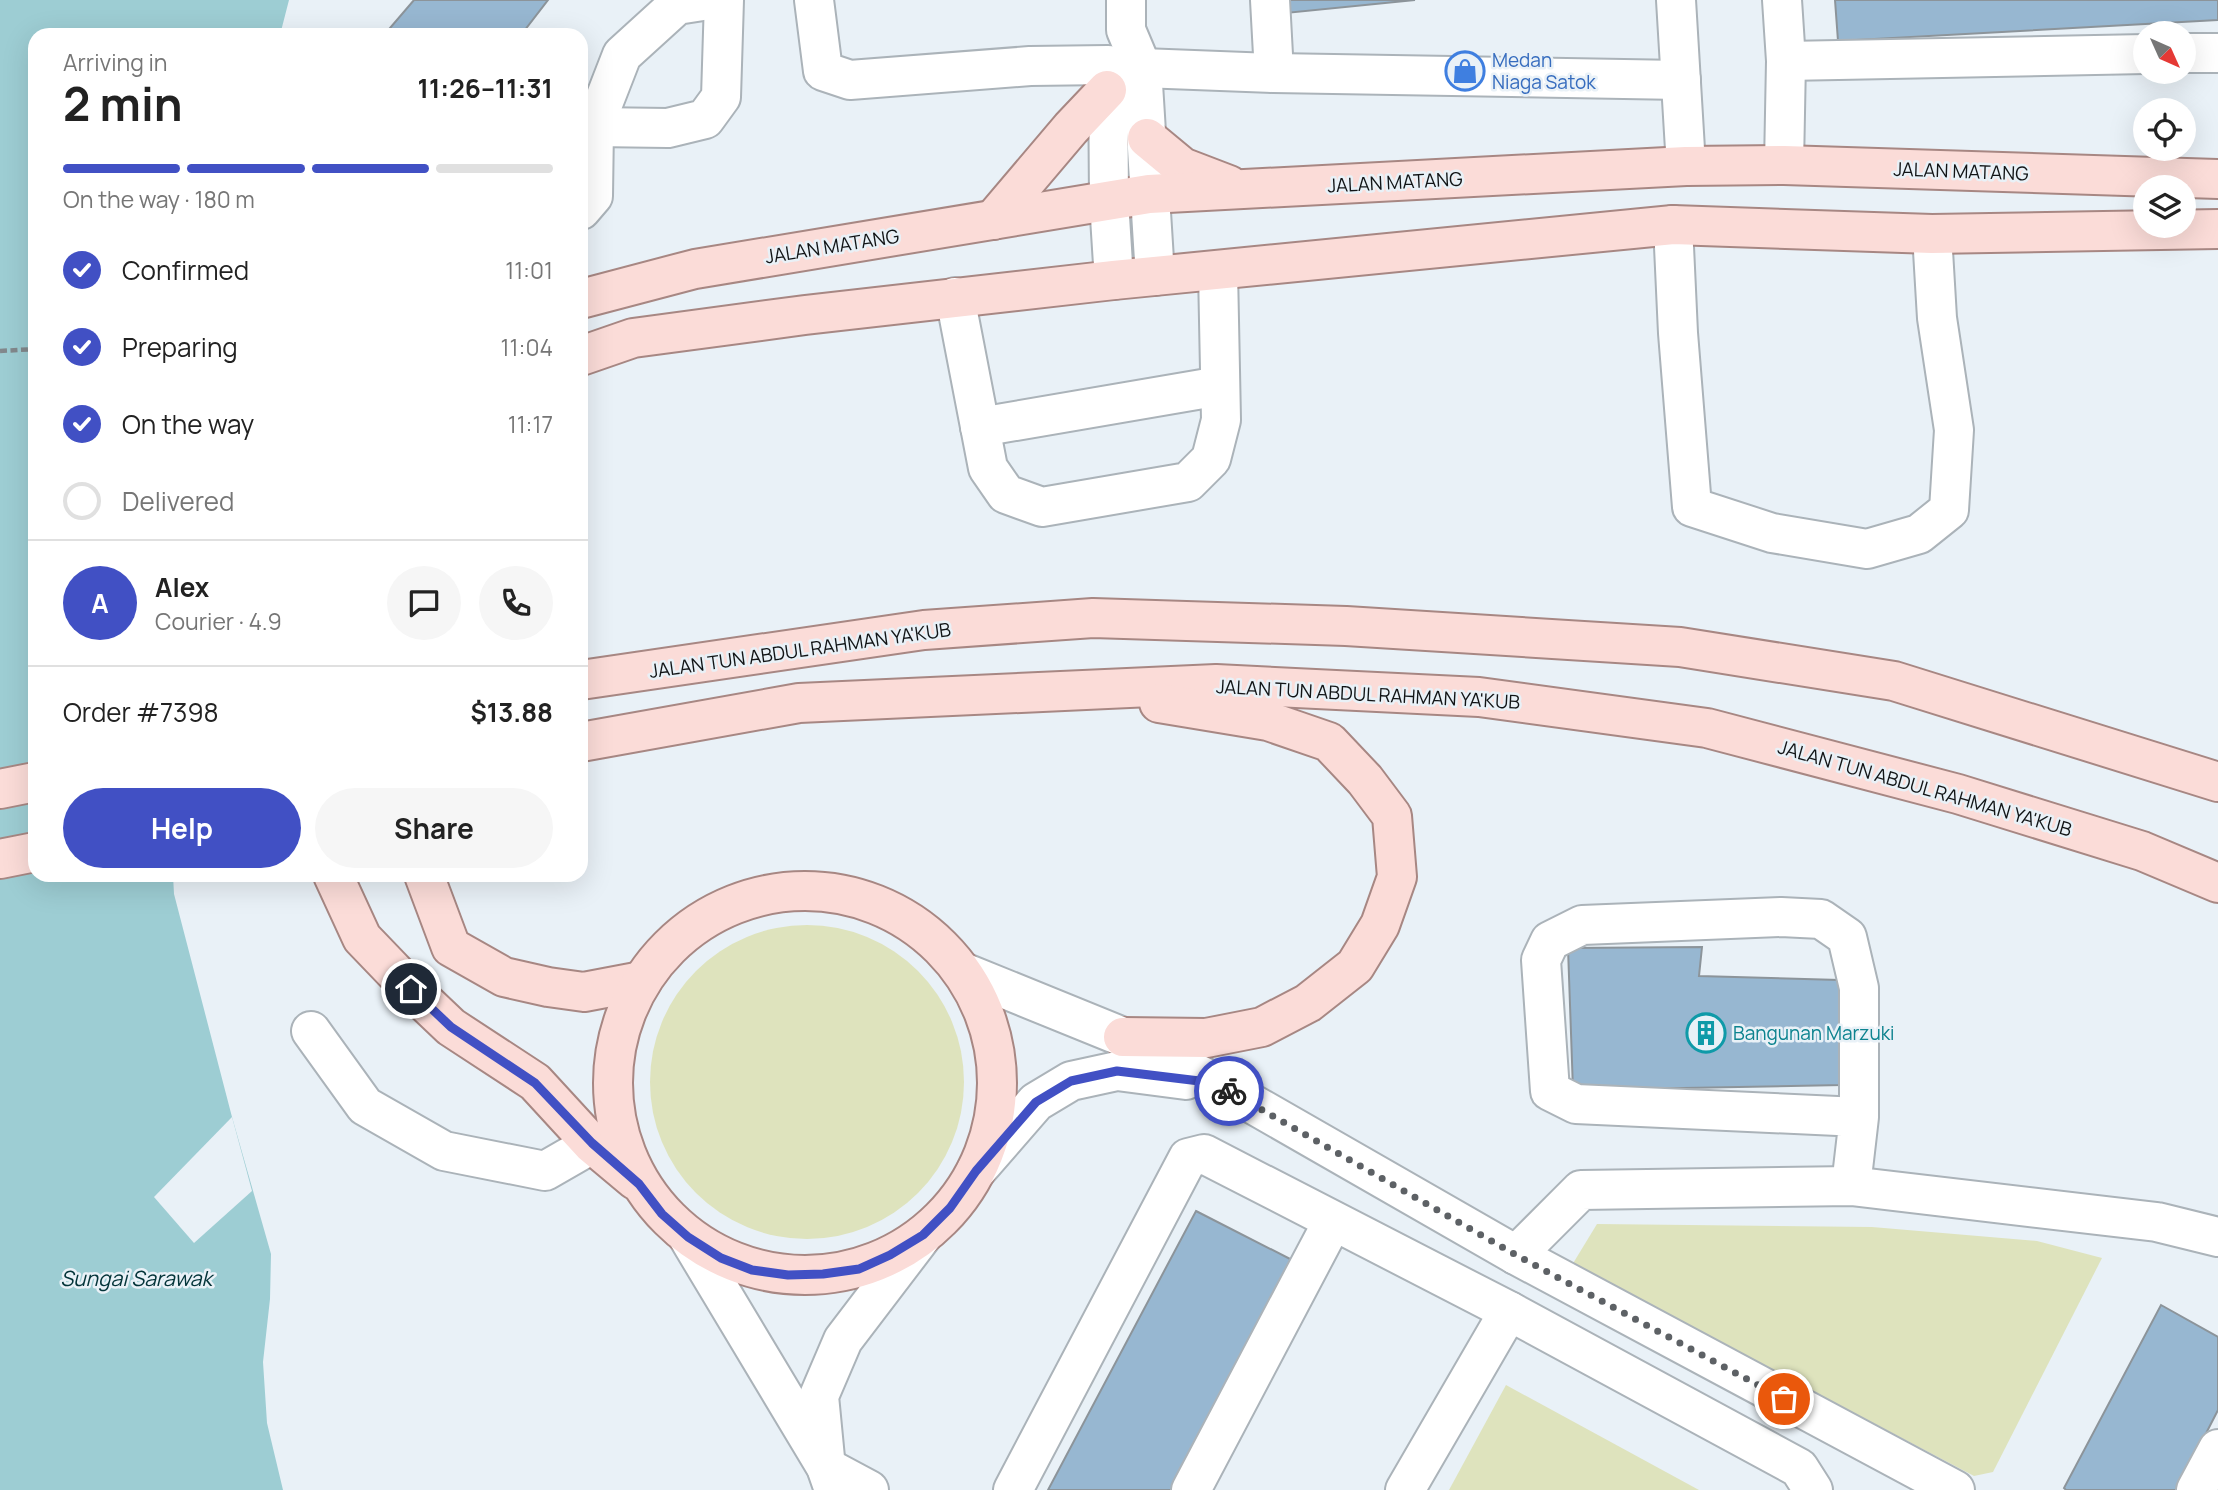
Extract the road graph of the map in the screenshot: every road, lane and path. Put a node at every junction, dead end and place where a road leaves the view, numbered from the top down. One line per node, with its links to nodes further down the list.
1 (709, 0): 15 (street)
2 (724, 0): 15 (street)
3 (814, 0): 13 (street)
4 (1269, 0): 12 (street)
5 (1675, 0): 14 (street)
6 (1782, 0): 11 (street)
7 (1126, 15): 13 (street)
8 (2218, 53): 10 (street)
9 (2133, 54): 11 (street)
10 (2196, 54)
11 (1786, 61): 17 (street)
12 (1275, 73): 13 (street); 14 (street)
13 (1119, 74): 16 (street); 22 (street); 24 (main road)
14 (1681, 80): 18 (street)
15 (594, 127): 23 (street)
16 (1147, 138): 20 (main road); 21 (street)
17 (1784, 165): 18 (main road, JALAN MATANG); 19 (main road, JALAN MATANG)
18 (1686, 166): 20 (main road, JALAN MATANG)
19 (2218, 179)
20 (1242, 190): 21 (main road, JALAN MATANG)
21 (1149, 194): 22 (main road, JALAN MATANG); 29 (street)
22 (1109, 201): 24 (main road, JALAN MATANG); 30 (street)
23 (588, 202)
24 (993, 220): 31 (main road, JALAN MATANG)
25 (1673, 225): 27 (main road); 27 (street); 28 (main road)
26 (2218, 229): 27 (main road)
27 (1932, 234)
28 (1218, 271): 29 (main road); 36 (street)
29 (1155, 276): 30 (main road)
30 (1114, 279): 32 (main road)
31 (588, 297)
32 (955, 298): 35 (main road); 37 (street)
33 (28, 349): 34 (path)
34 (0, 351)
35 (588, 354)
36 (1220, 386): 37 (street); 37 (street)
37 (980, 428)
38 (588, 679): 41 (main road, JALAN TUN ABDUL RAHMAN YA'KUB)
39 (1082, 691): 40 (main road, JALAN TUN ABDUL RAHMAN YA'KUB); 48 (main road, JALAN TUN ABDUL RAHMAN YA'KUB); 52 (main road)
40 (588, 741)
41 (2218, 782)
42 (28, 783): 43 (main road)
43 (0, 789)
44 (28, 853): 45 (main road)
45 (0, 859)
46 (336, 882): 55 (main road)
47 (427, 882): 50 (main road)
48 (2218, 883)
49 (963, 972): 50 (main road); 52 (street); 56 (main road)
50 (642, 981): 57 (main road)
51 (311, 1031): 55 (street)
52 (1124, 1037): 53 (street)
53 (1216, 1083): 56 (street); 63 (street)
54 (1859, 1117): 54 (street); 58 (street)
55 (592, 1143): 57 (main road)
56 (976, 1171): 60 (main road)
57 (639, 1184): 61 (main road)
58 (1851, 1186): 62 (street); 63 (street)
59 (1333, 1221): 64 (street); 68 (street); 69 (street)
60 (923, 1235): 61 (main road); 66 (street)
61 (688, 1237): 66 (street)
62 (2218, 1237)
63 (1516, 1255): 72 (street)
64 (1509, 1311): 70 (street); 71 (street)
65 (2218, 1449): 73 (street)
66 (830, 1478): 67 (street)
67 (869, 1490)
68 (1013, 1490)
69 (1191, 1490)
70 (1405, 1490)
71 (1813, 1490)
72 (1955, 1490)
73 (2196, 1490)

